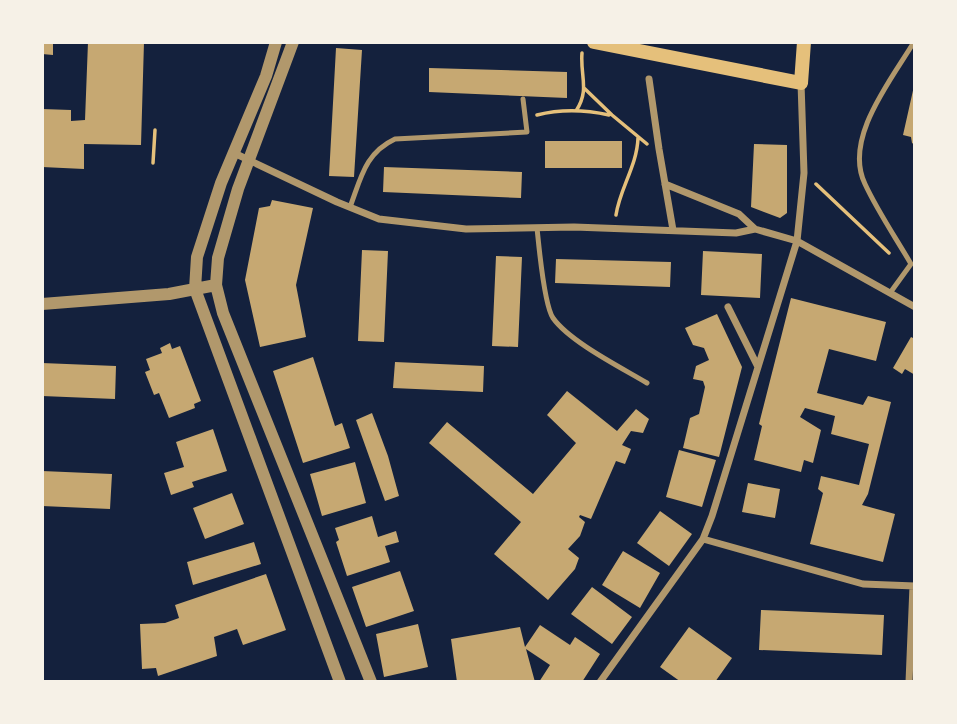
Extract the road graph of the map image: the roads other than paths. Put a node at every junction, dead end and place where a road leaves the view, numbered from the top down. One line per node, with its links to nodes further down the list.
1 (276, 42): 9 (street)
2 (293, 42): 10 (street)
3 (804, 42): 7 (main road)
4 (914, 42): 19 (lane)
5 (599, 43): 7 (main road)
6 (649, 79): 11 (street)
7 (801, 83): 16 (street)
8 (523, 99): 12 (lane)
9 (234, 153): 10 (street); 18 (street)
10 (250, 159): 12 (street); 17 (street)
11 (665, 184): 14 (street); 15 (street)
12 (350, 207): 13 (street)
13 (537, 228): 15 (street); 24 (lane)
14 (755, 229): 15 (street); 16 (street)
15 (673, 230)
16 (797, 242): 19 (street); 23 (street)
17 (216, 285): 18 (street); 28 (street)
18 (195, 289): 20 (street); 27 (street)
19 (890, 293): 22 (street)
20 (42, 304)
21 (729, 307): 23 (street)
22 (915, 307)
23 (759, 368): 25 (street)
24 (648, 383)
25 (704, 539): 26 (street); 29 (street)
26 (914, 586): 30 (street)
27 (340, 682)
28 (371, 682)
29 (600, 682)
30 (909, 682)

